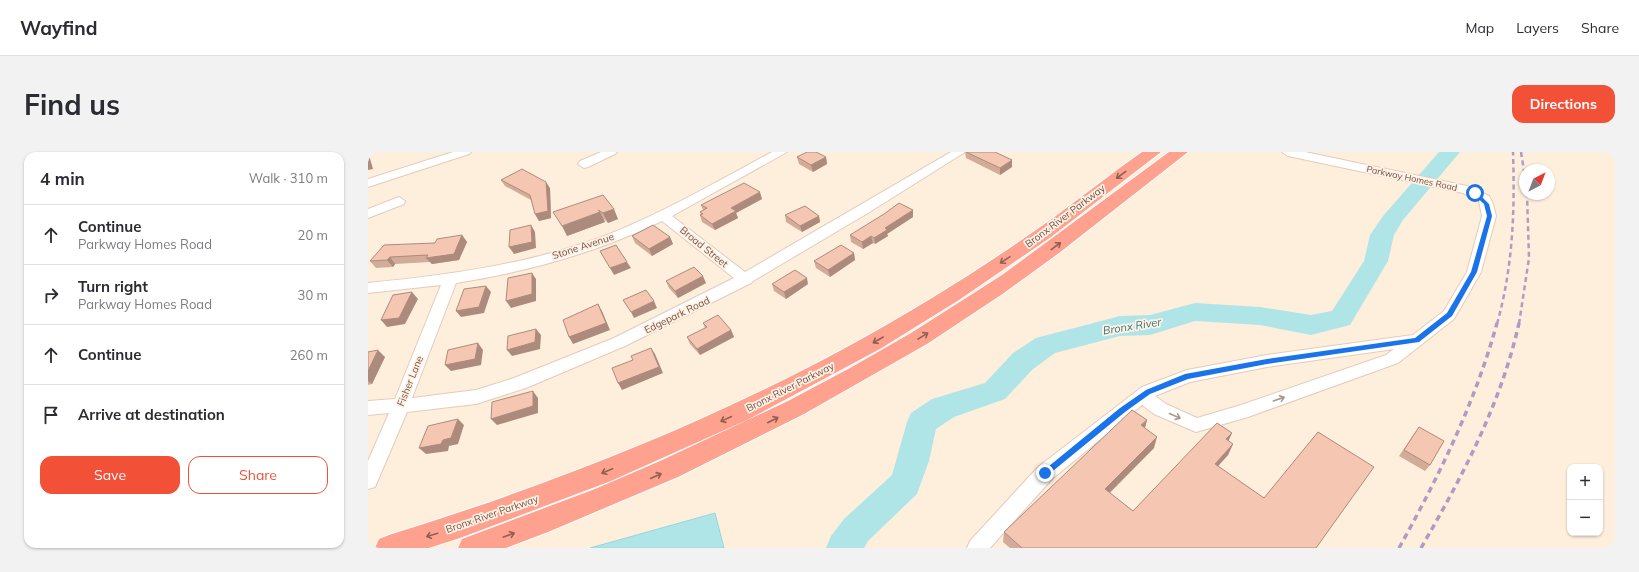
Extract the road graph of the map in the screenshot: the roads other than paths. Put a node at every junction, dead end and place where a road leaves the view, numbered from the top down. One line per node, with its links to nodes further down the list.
1 (465, 152): 9 (street)
2 (611, 152): 8 (street)
3 (781, 152): 12 (street, Stone Avenue)
4 (959, 152): 14 (street, Edgepark Road)
5 (1153, 152): 21 (highway, Bronx River Parkway, one-way to 21)
6 (1180, 152): 22 (highway, Bronx River Parkway, one-way to 6)
7 (1288, 152): 16 (street, Parkway Homes Road)
8 (584, 164)
9 (368, 183)
10 (399, 201): 11 (street)
11 (368, 214)
12 (663, 214): 13 (street, Stone Avenue); 14 (street, Broad Street)
13 (450, 280): 15 (street, Stone Avenue); 18 (street, Fisher Lane)
14 (746, 280): 18 (street, Edgepark Road)
15 (368, 288)
16 (1416, 340): 17 (street); 17 (street, Parkway Homes Road, one-way to 16)
17 (1142, 396): 23 (street)
18 (401, 404): 19 (street, Edgepark Road); 20 (street, Fisher Lane)
19 (368, 408)
20 (368, 481)
21 (389, 548)
22 (472, 548)
23 (977, 548)

